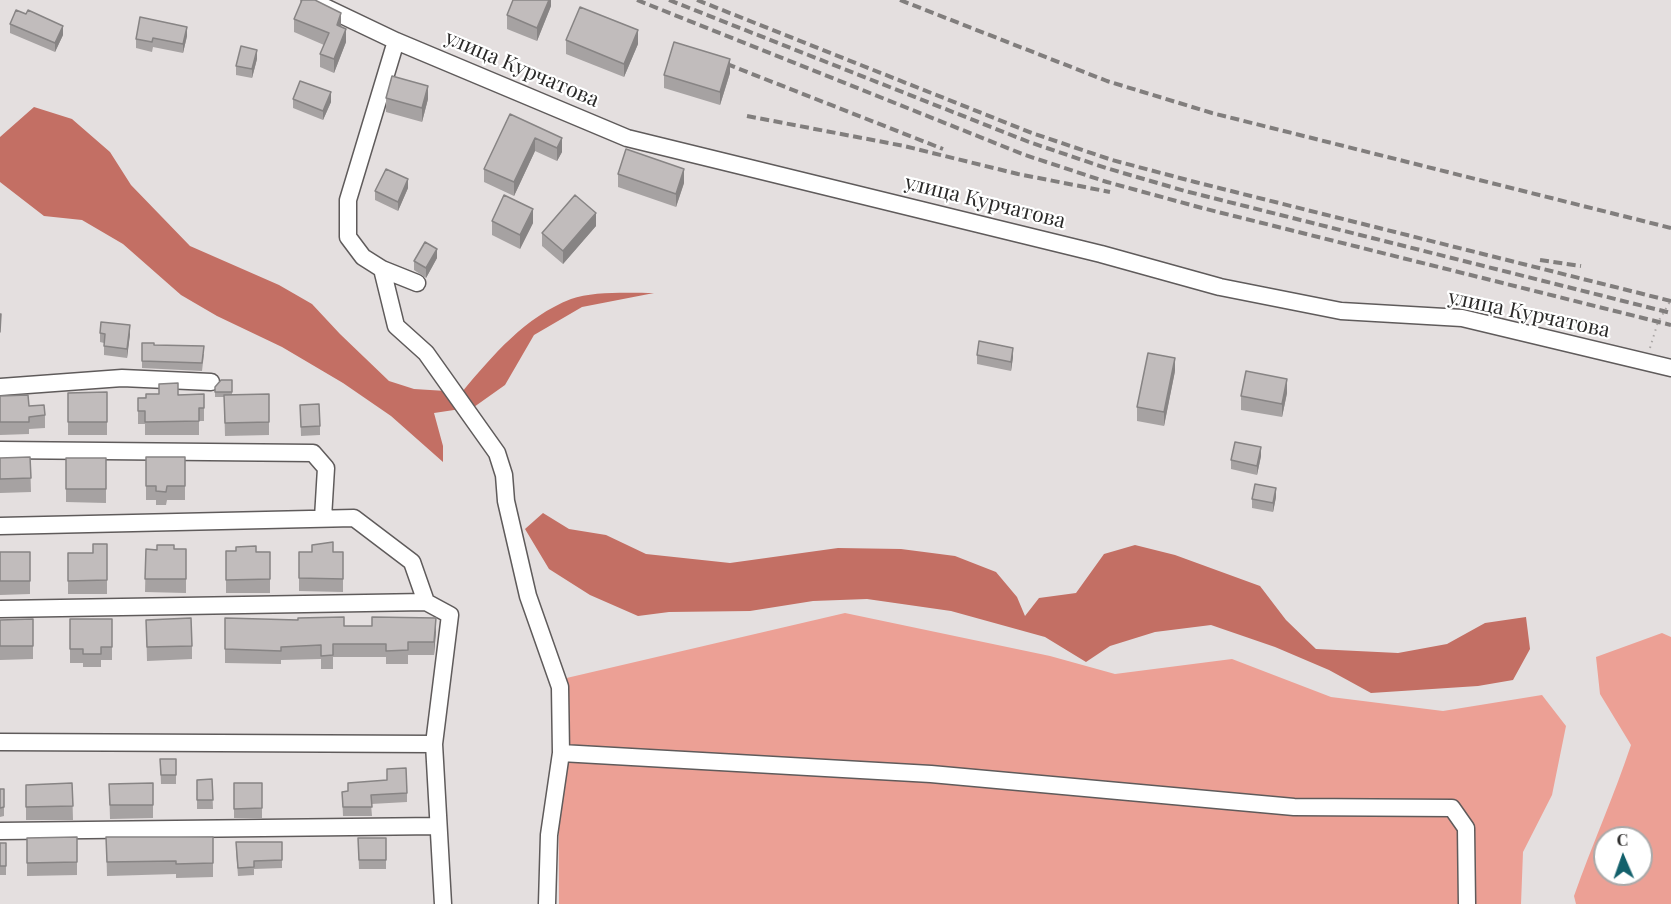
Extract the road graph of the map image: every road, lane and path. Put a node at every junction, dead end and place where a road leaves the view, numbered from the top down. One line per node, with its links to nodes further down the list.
1 (310, 0): 2 (street, улица Курчатова)
2 (396, 41): 3 (street); 6 (street, улица Курчатова)
3 (382, 269): 4 (street); 17 (street)
4 (417, 283)
5 (1671, 300): 6 (path)
6 (1645, 362): 7 (street, улица Курчатова)
7 (1671, 368)
8 (211, 382): 9 (street)
9 (0, 387)
10 (0, 450): 11 (street)
11 (323, 518): 12 (street); 13 (street)
12 (0, 526)
13 (426, 602): 14 (street); 16 (street)
14 (0, 609)
15 (0, 742): 16 (street)
16 (434, 744): 18 (street)
17 (561, 753): 21 (street); 22 (street)
18 (438, 826): 19 (street); 20 (street)
19 (0, 831)
20 (443, 904)
21 (547, 904)
22 (1467, 904)

